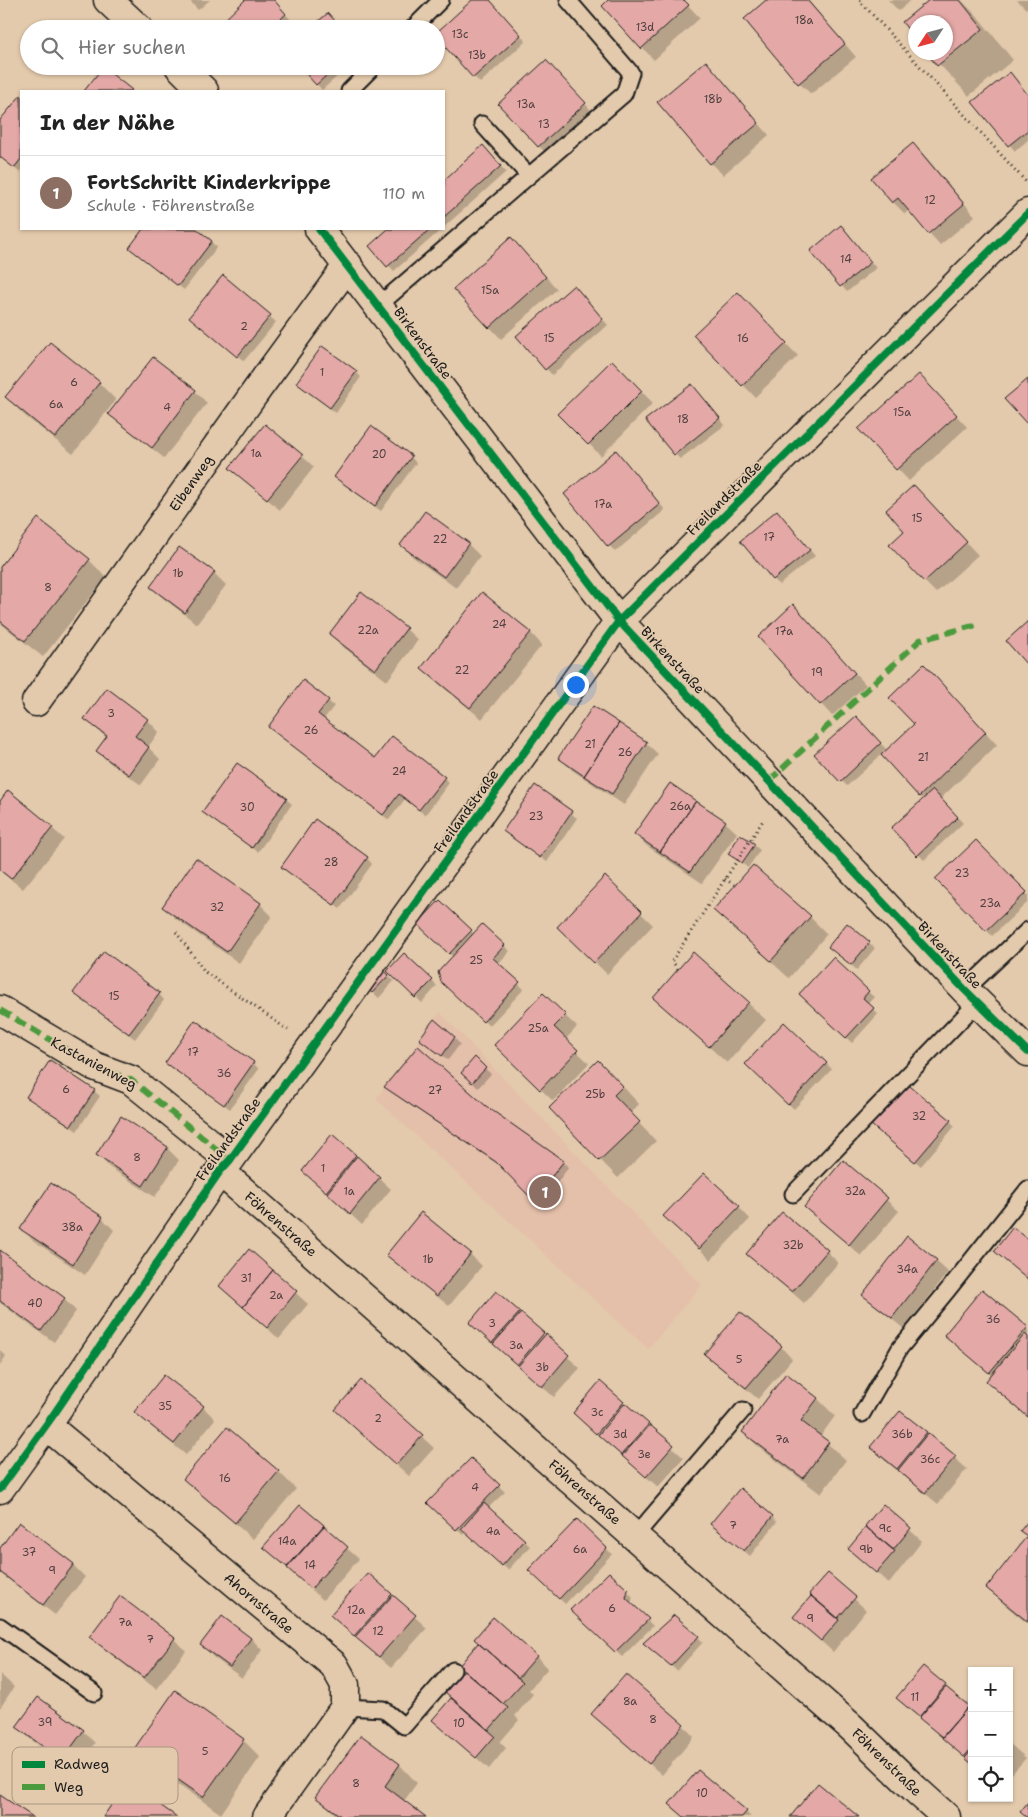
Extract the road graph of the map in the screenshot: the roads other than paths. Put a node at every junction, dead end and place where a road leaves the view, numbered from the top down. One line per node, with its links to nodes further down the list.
1 (108, 0): 4 (street)
2 (441, 0): 5 (lane)
3 (568, 0): 11 (lane)
4 (129, 20)
5 (421, 20)
6 (188, 75): 8 (street)
7 (365, 75): 9 (lane)
8 (203, 90)
9 (350, 90)
10 (482, 124): 11 (lane)
11 (529, 176): 15 (lane)
12 (1028, 213): 16 (street, Freilandstraße)
13 (320, 230): 14 (street, Birkenstraße)
14 (348, 265): 15 (street, Birkenstraße); 17 (street, Eibenweg)
15 (379, 306): 16 (street, Birkenstraße)
16 (618, 620): 19 (street, Birkenstraße); 22 (street, Freilandstraße)
17 (36, 702)
18 (1028, 930): 19 (lane)
19 (971, 996): 21 (street, Birkenstraße); 24 (lane)
20 (0, 1010): 22 (street, Kastanienweg)
21 (1028, 1052)
22 (225, 1165): 27 (street, Freilandstraße); 29 (street, Föhrenstraße)
23 (1028, 1189): 26 (lane)
24 (793, 1194)
25 (743, 1410): 29 (lane)
26 (862, 1414)
27 (46, 1425): 28 (street, Freilandstraße); 33 (street, Ahornstraße)
28 (0, 1489)
29 (635, 1536): 35 (street, Föhrenstraße)
30 (0, 1626): 32 (lane)
31 (453, 1670): 33 (lane)
32 (94, 1693)
33 (345, 1707): 34 (street)
34 (268, 1817)
35 (946, 1817)

